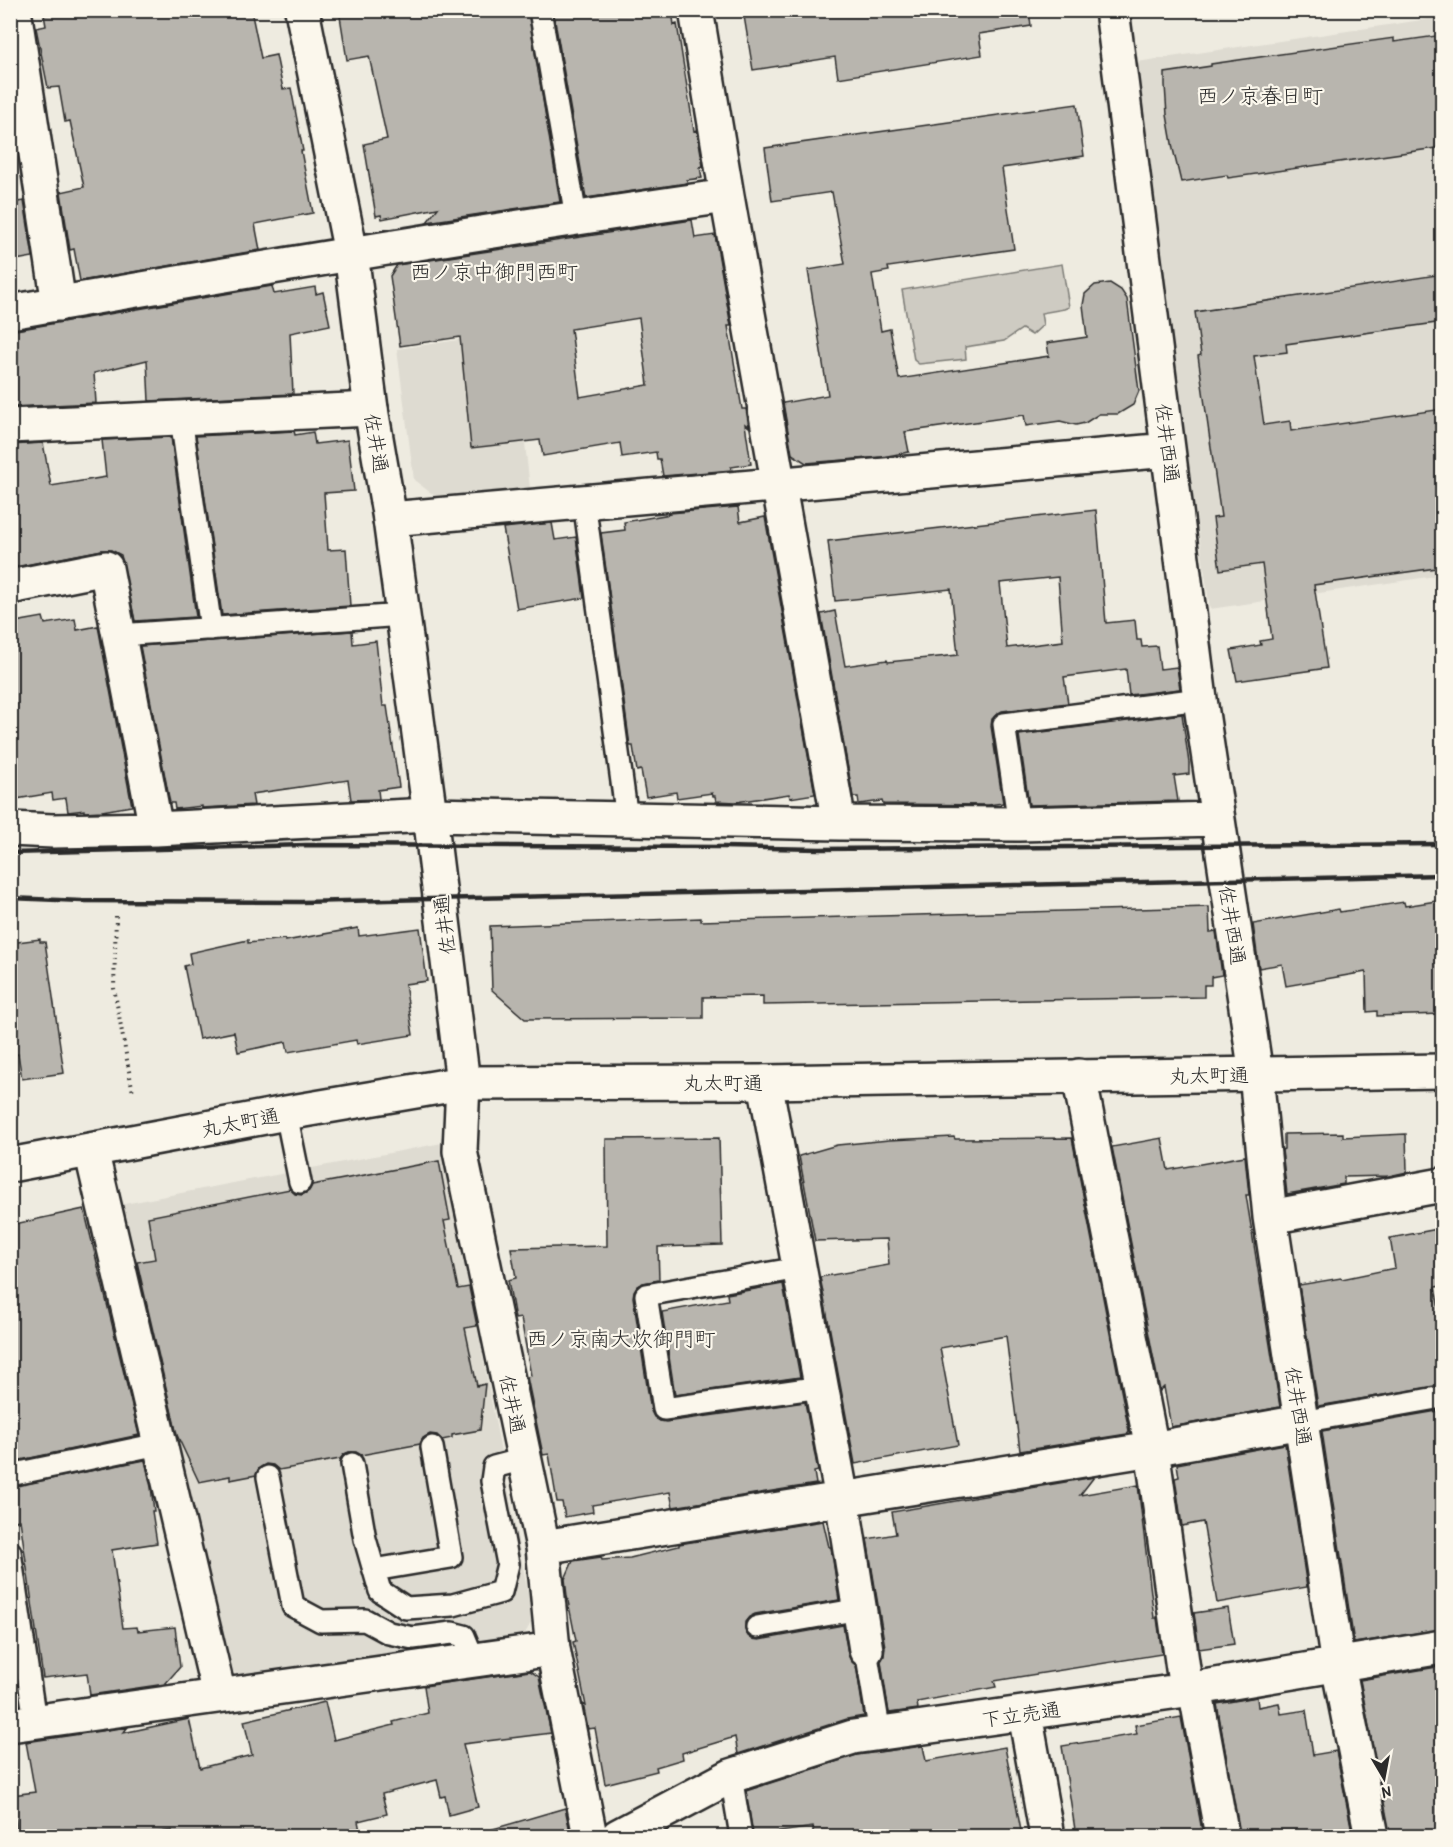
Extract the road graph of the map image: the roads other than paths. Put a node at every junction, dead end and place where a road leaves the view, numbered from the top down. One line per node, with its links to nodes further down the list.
1 (14, 10): 9 (street)
2 (302, 10): 8 (street, 佐井通)
3 (540, 10): 7 (lane)
4 (696, 10): 6 (street)
5 (1112, 10): 14 (street, 佐井西通)
6 (727, 196): 7 (street); 15 (street)
7 (576, 217): 8 (street)
8 (351, 253): 9 (street); 11 (street, 佐井通)
9 (59, 304): 10 (street)
10 (10, 312)
11 (371, 409): 12 (street); 17 (street, 佐井通)
12 (181, 418): 13 (street); 20 (lane)
13 (10, 426)
14 (1168, 450): 15 (street); 22 (street, 佐井西通)
15 (780, 484): 16 (street); 26 (street)
16 (584, 501): 17 (street); 24 (lane)
17 (390, 519): 19 (street, 佐井通)
18 (10, 587): 21 (street)
19 (403, 615): 20 (lane); 23 (street, 佐井通)
20 (211, 629): 21 (lane)
21 (119, 635): 29 (street)
22 (1200, 699): 25 (street, 佐井西通); 27 (lane)
23 (430, 815): 24 (street); 29 (street); 34 (street, 佐井通)
24 (627, 819): 26 (street)
25 (1217, 819): 27 (street); 31 (street, 佐井西通)
26 (839, 823): 27 (street)
27 (1019, 824)
28 (10, 829): 29 (street)
29 (156, 829)
30 (1443, 1071): 31 (street, 丸太町通)
31 (1256, 1074): 32 (street, 丸太町通); 40 (street, 佐井西通)
32 (1080, 1076): 33 (street, 丸太町通); 47 (street)
33 (765, 1082): 34 (street, 丸太町通); 41 (street)
34 (463, 1083): 35 (street, 丸太町通); 48 (street, 佐井通)
35 (286, 1113): 36 (street, 丸太町通); 38 (lane)
36 (91, 1150): 37 (street, 丸太町通); 45 (street)
37 (10, 1165)
38 (300, 1182)
39 (1443, 1185): 40 (street)
40 (1270, 1217): 44 (street, 佐井西通)
41 (800, 1268): 42 (street); 42 (lane)
42 (822, 1387): 52 (street)
43 (1443, 1397): 44 (lane)
44 (1301, 1422): 47 (street); 64 (street, 佐井西通)
45 (159, 1444): 50 (lane); 66 (street)
46 (432, 1447): 55 (lane)
47 (1152, 1449): 52 (street); 65 (street)
48 (524, 1459): 53 (street, 佐井通); 56 (lane)
49 (352, 1464): 55 (lane)
50 (10, 1475)
51 (268, 1477): 58 (lane)
52 (842, 1499): 53 (street); 57 (street)
53 (543, 1547): 61 (street, 佐井通)
54 (10, 1552): 68 (lane)
55 (374, 1570): 56 (lane)
56 (380, 1592): 58 (lane)
57 (860, 1609): 59 (lane); 62 (street)
58 (365, 1620): 63 (lane)
59 (757, 1627)
60 (1443, 1647): 64 (street, 下立売通)
61 (553, 1649): 63 (street); 71 (street, 佐井通)
62 (866, 1650): 69 (lane)
63 (474, 1660): 66 (street)
64 (1338, 1665): 65 (street, 下立売通); 76 (street, 佐井西通)
65 (1191, 1689): 67 (street, 下立売通); 75 (street)
66 (219, 1695): 68 (street)
67 (1025, 1714): 69 (street, 下立売通); 74 (street)
68 (23, 1723)
69 (880, 1734): 70 (street, 下立売通)
70 (731, 1776): 72 (street, 下立売通); 73 (lane)
71 (590, 1836)
72 (618, 1836)
73 (741, 1836)
74 (1047, 1836)
75 (1222, 1836)
76 (1372, 1836)

